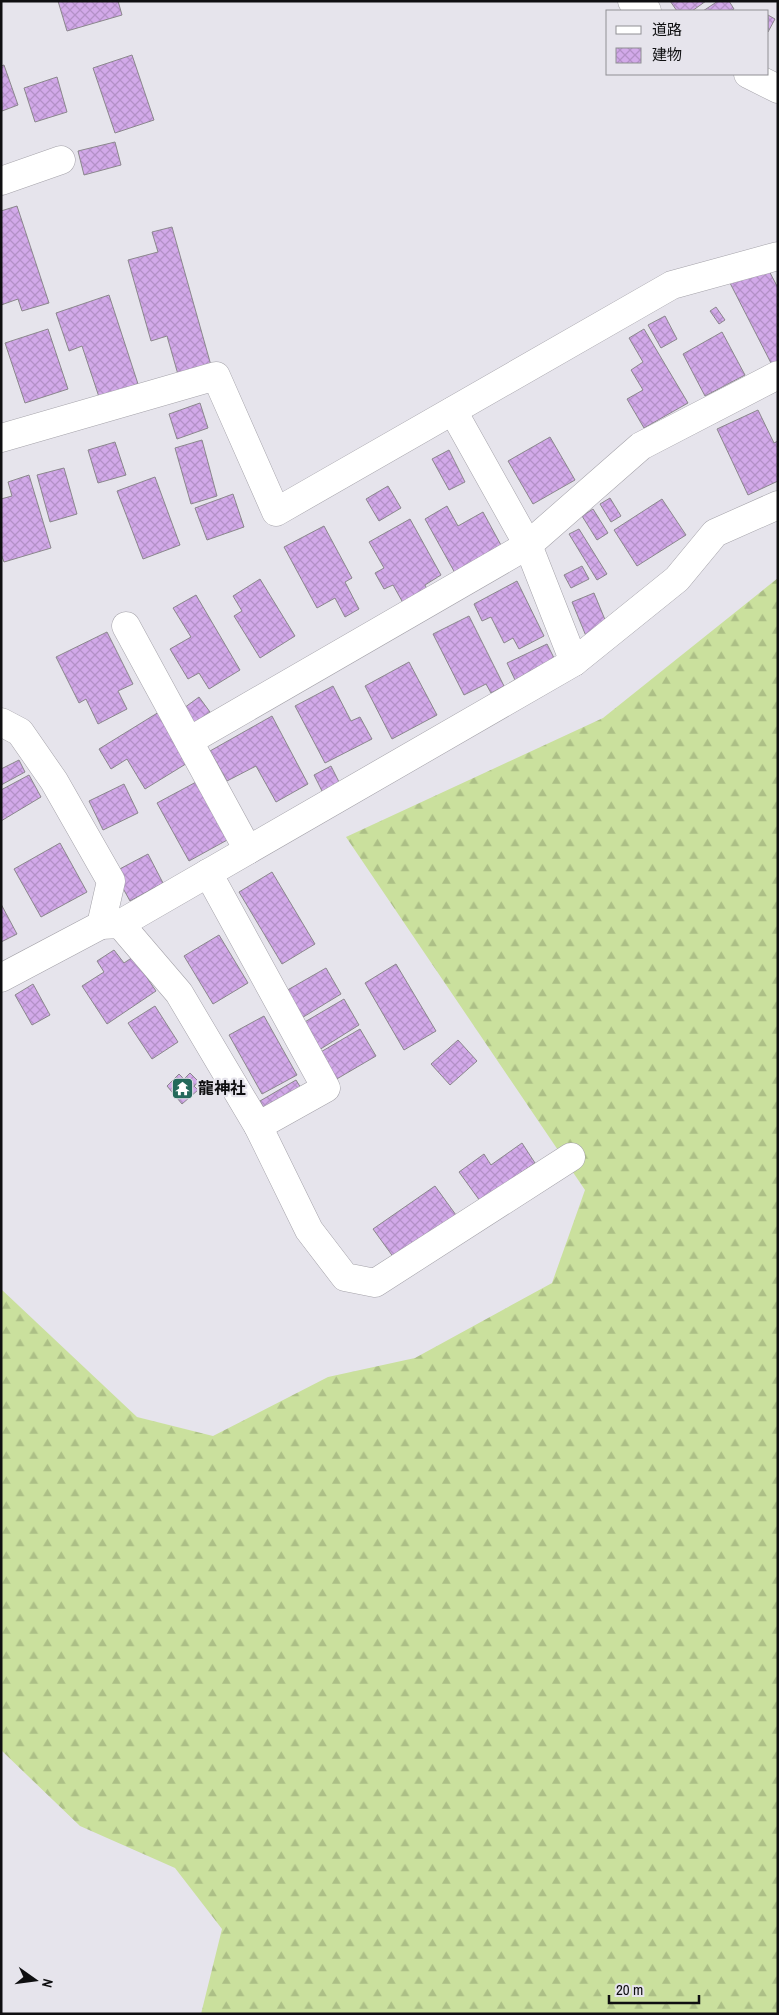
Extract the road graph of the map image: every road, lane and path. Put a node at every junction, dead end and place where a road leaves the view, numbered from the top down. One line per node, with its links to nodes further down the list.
1 (632, 1): 2 (street)
2 (646, 10)
3 (750, 75): 4 (street)
4 (778, 89)
5 (61, 160): 6 (street)
6 (1, 180)
7 (778, 256): 9 (street)
8 (778, 375): 12 (street)
9 (453, 411): 10 (street); 12 (street)
10 (1, 438)
11 (778, 505): 14 (street)
12 (528, 545): 14 (street); 16 (street)
13 (126, 626): 16 (street)
14 (574, 662): 17 (street)
15 (1, 722): 19 (street)
16 (189, 741): 17 (street)
17 (248, 850): 18 (street)
18 (208, 873): 19 (street); 21 (street)
19 (110, 925): 20 (street); 21 (street)
20 (1, 978)
21 (258, 1126): 22 (street)
22 (571, 1157)

